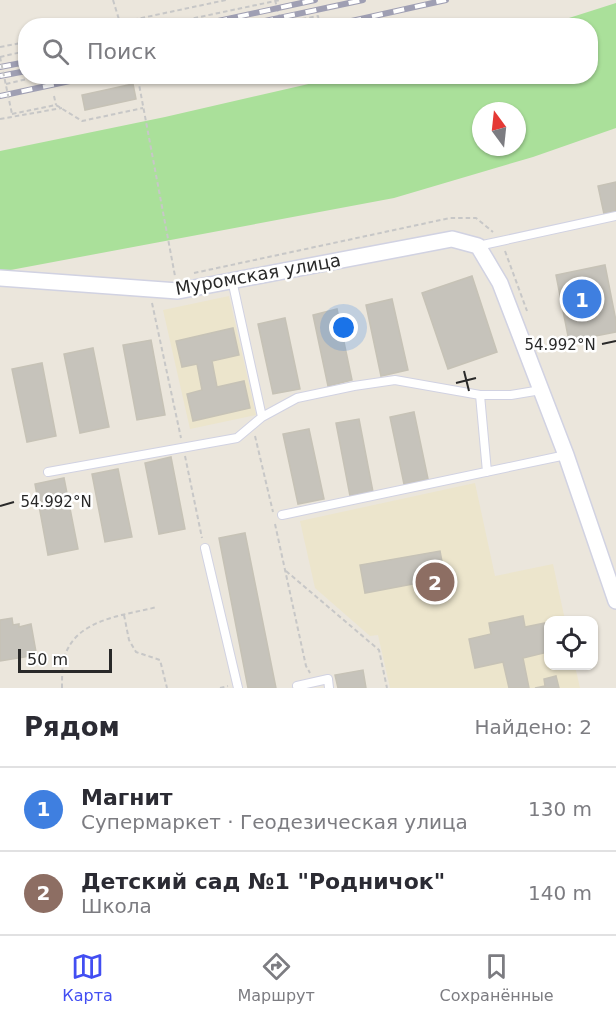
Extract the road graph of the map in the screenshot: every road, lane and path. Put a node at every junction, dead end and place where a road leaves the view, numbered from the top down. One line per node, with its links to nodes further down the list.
1 (113, 0): 5 (path)
2 (226, 0): 6 (path)
3 (275, 0): 4 (path); 7 (path); 8 (path)
4 (280, 0)
5 (118, 18)
6 (146, 18)
7 (193, 18)
8 (280, 18)
9 (18, 44): 10 (path)
10 (0, 47)
11 (18, 53): 12 (path)
12 (0, 57): 14 (path, bridge)
13 (18, 81): 14 (path)
14 (6, 84): 17 (path, bridge)
15 (139, 84): 19 (path)
16 (54, 96): 17 (path)
17 (56, 105): 18 (path)
18 (62, 108): 19 (path); 20 (path)
19 (143, 108): 28 (path)
20 (0, 119)
21 (616, 216): 22 (lane)
22 (502, 241): 23 (lane); 24 (path); 29 (path)
23 (478, 246): 26 (street, Муромская улица); 30 (street)
24 (187, 274)
25 (0, 278): 27 (street, Муромская улица)
26 (232, 280): 28 (street, Муромская улица); 32 (lane)
27 (149, 289): 28 (street, Муромская улица); 34 (path)
28 (178, 291)
29 (530, 320)
30 (541, 390): 31 (lane); 35 (street)
31 (480, 395): 32 (lane); 37 (lane)
32 (262, 417): 33 (lane)
33 (253, 424): 34 (lane); 40 (path)
34 (183, 447): 36 (lane); 39 (path)
35 (566, 455): 37 (lane); 41 (street)
36 (48, 472)
37 (487, 472): 38 (lane)
38 (282, 515)
39 (205, 548): 48 (lane)
40 (286, 571): 44 (path); 50 (path)
41 (616, 601)
42 (158, 608): 43 (path)
43 (124, 615): 46 (path); 47 (path)
44 (315, 682): 45 (lane); 49 (lane)
45 (297, 686)
46 (62, 688)
47 (167, 688)
48 (238, 688)
49 (329, 688)
50 (387, 688)

